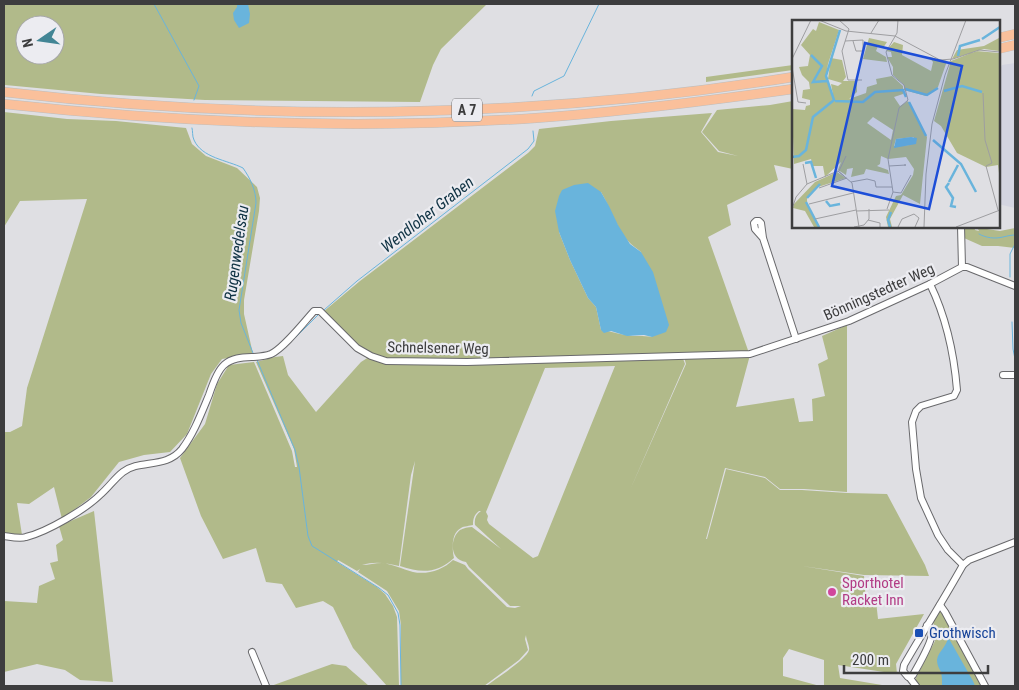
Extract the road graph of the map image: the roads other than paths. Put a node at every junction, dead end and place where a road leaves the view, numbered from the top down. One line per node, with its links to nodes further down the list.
1 (1015, 34): 2 (highway)
2 (999, 38)
3 (1015, 45): 4 (highway)
4 (999, 49)
5 (792, 77): 7 (highway, A 7)
6 (792, 89): 8 (highway, A 7)
7 (4, 92)
8 (4, 104)
9 (961, 228): 11 (street)
10 (763, 238): 14 (street)
11 (962, 267): 12 (street, Bönningstedter Weg); 13 (street)
12 (930, 284): 14 (street, Bönningstedter Weg); 20 (street)
13 (1015, 286)
14 (796, 339): 15 (street, Bönningstedter Weg)
15 (750, 354): 18 (street, Schnelsener Weg)
16 (1003, 375): 17 (street)
17 (1015, 375)
18 (4, 536)
19 (1015, 542): 20 (street)
20 (963, 565): 21 (street)
21 (940, 605): 22 (street); 27 (street)
22 (927, 625): 24 (street); 24 (street)
23 (252, 652): 25 (street)
24 (909, 677): 26 (street)
25 (266, 686)
26 (916, 686)
27 (985, 686)

